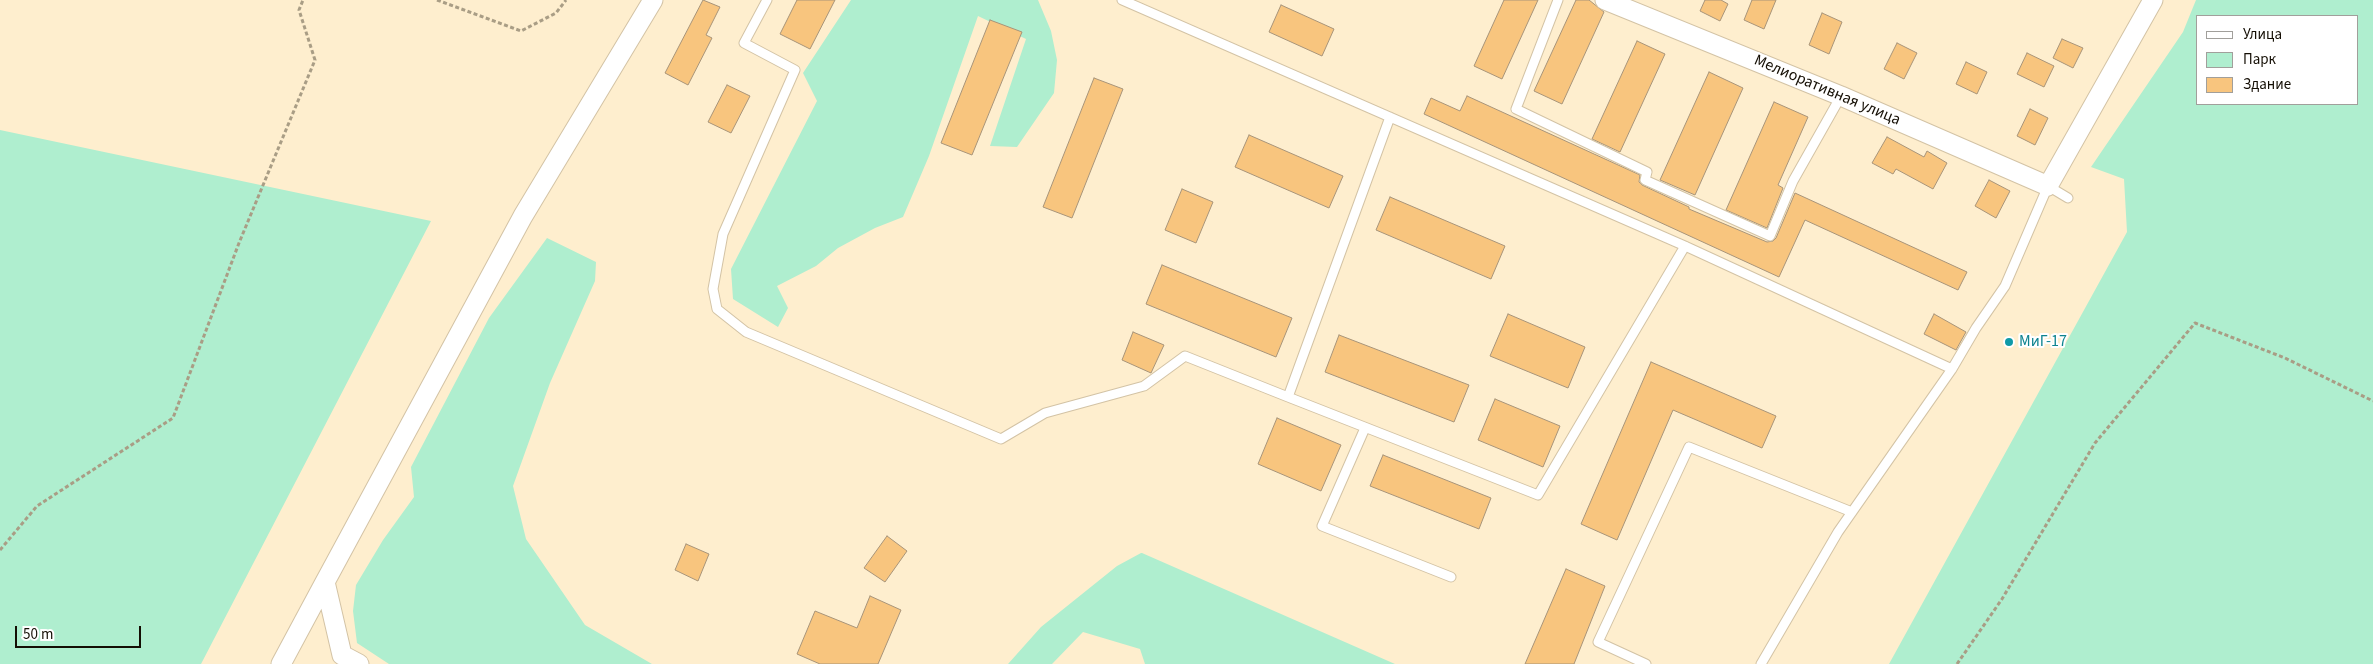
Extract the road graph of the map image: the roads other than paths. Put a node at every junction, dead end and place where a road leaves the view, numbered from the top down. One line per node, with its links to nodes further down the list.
1 (652, 0): 17 (street)
2 (767, 0): 13 (lane)
3 (1122, 0): 8 (lane)
4 (1558, 0): 7 (lane)
5 (1605, 0): 7 (street, Мелиоративная улица)
6 (2153, 0): 9 (street)
7 (1841, 96): 9 (street, Мелиоративная улица)
8 (1390, 117): 11 (lane); 13 (lane)
9 (2048, 186): 10 (lane); 12 (lane)
10 (2068, 198)
11 (1684, 246): 12 (lane); 14 (lane)
12 (1952, 370): 15 (lane)
13 (1288, 397): 14 (lane)
14 (1365, 428): 16 (lane)
15 (1852, 512): 21 (lane); 22 (lane)
16 (1451, 577)
17 (325, 582): 18 (street); 19 (street)
18 (345, 661): 20 (street)
19 (281, 664)
20 (359, 664)
21 (1646, 664)
22 (1761, 664)

